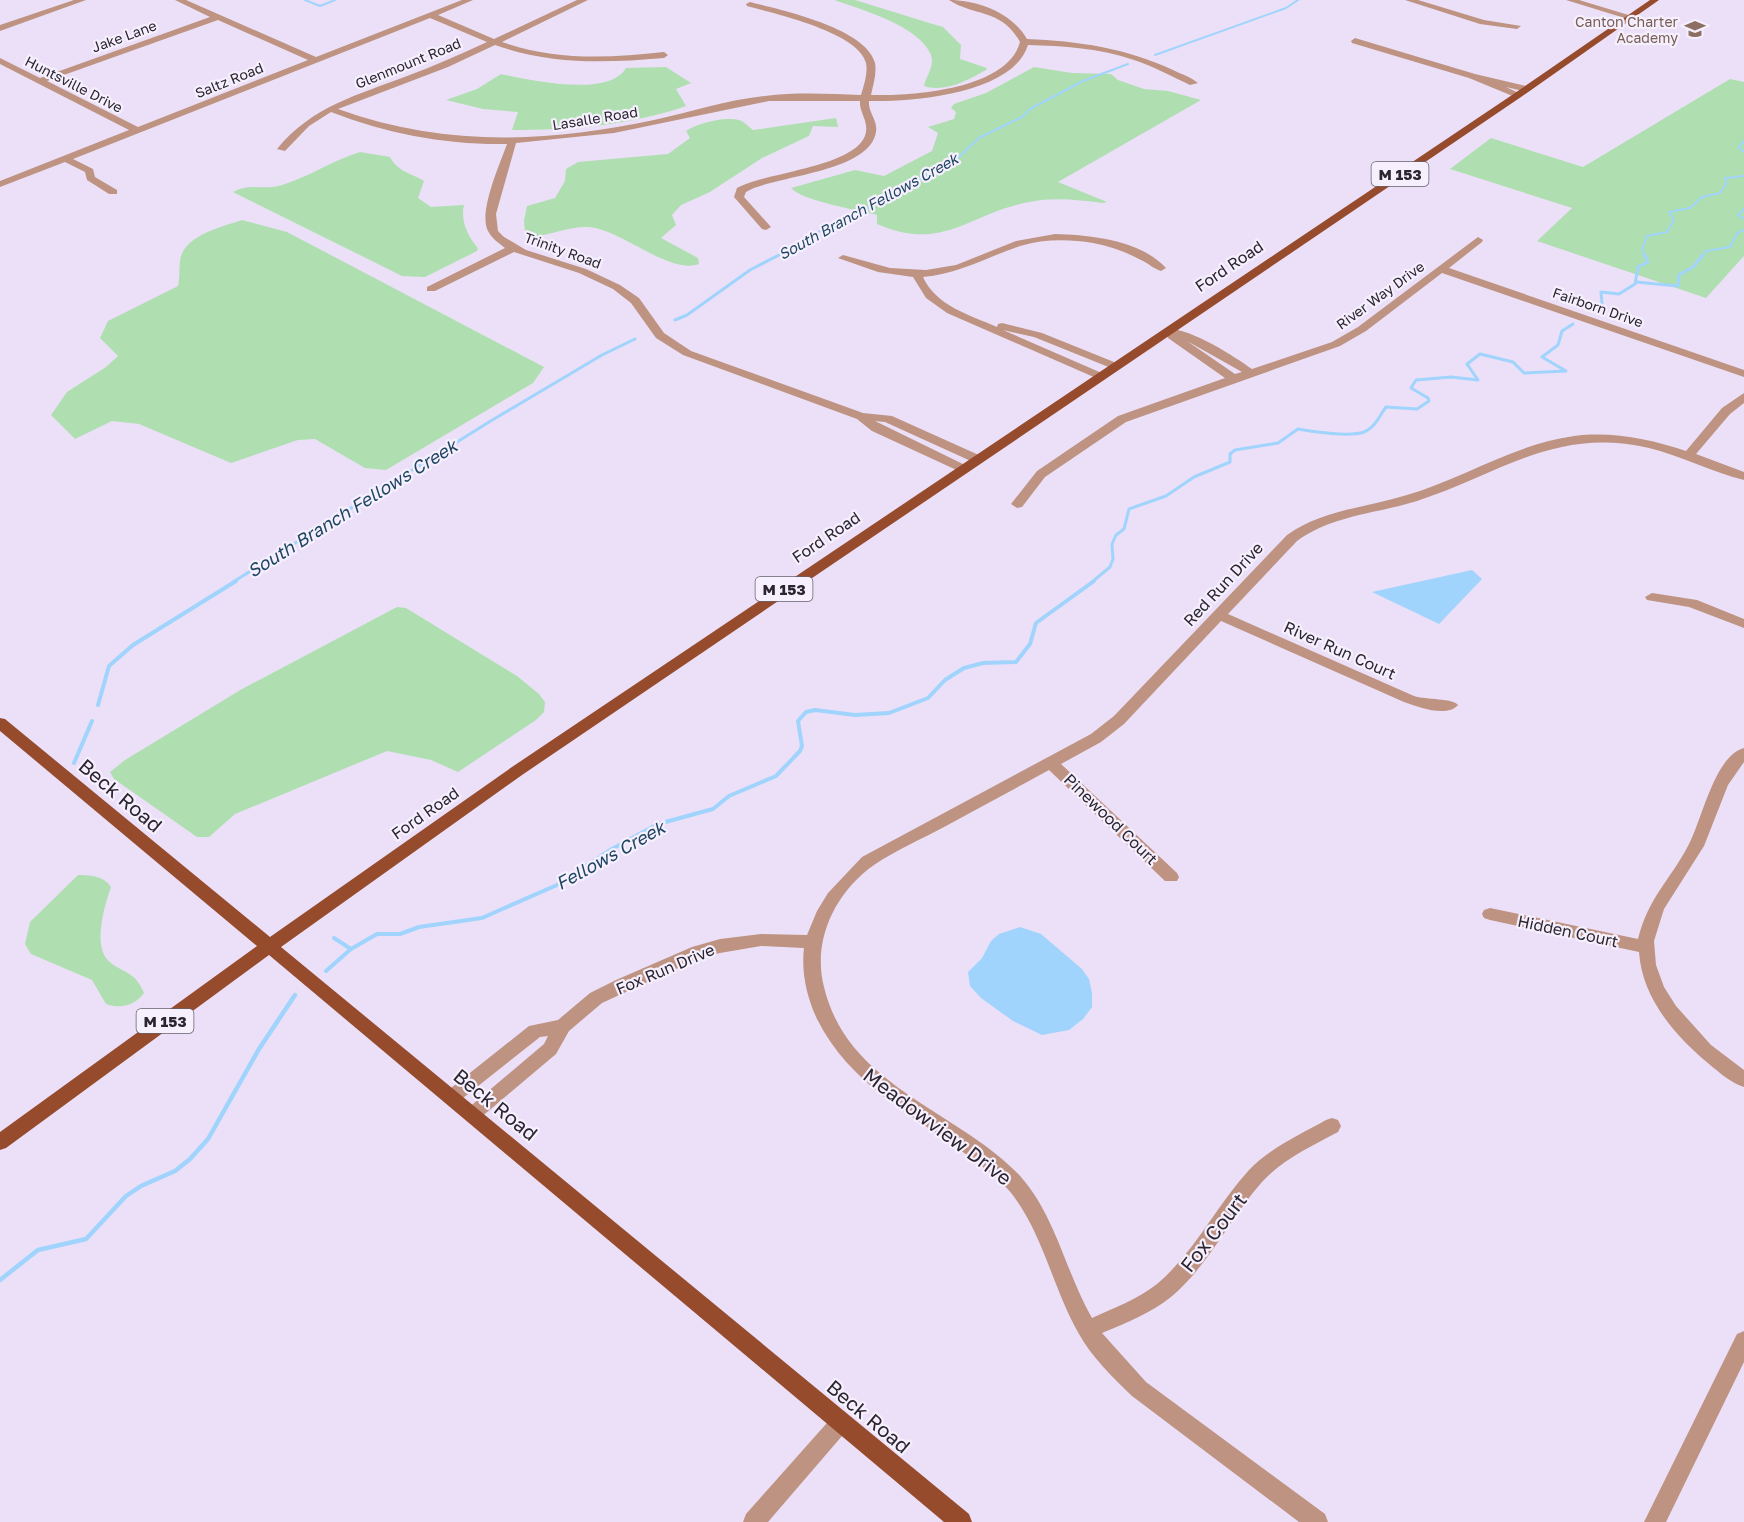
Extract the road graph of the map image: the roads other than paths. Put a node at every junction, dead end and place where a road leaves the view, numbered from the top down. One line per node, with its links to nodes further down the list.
1 (82, 0): 15 (street)
2 (179, 0): 13 (street)
3 (469, 0): 12 (street, Saltz Road)
4 (584, 0): 16 (street, Glenmount Road)
5 (953, 0): 18 (street)
6 (1410, 0): 14 (street)
7 (1570, 0): 11 (street)
8 (1594, 0): 11 (street)
9 (1654, 0): 11 (main road, Ford Road / M 153)
10 (750, 4): 25 (street)
11 (1635, 14): 24 (main road, Ford Road / M 153)
12 (430, 15): 16 (street); 20 (street, Saltz Road)
13 (218, 17): 20 (street); 22 (street, Jake Lane)
14 (1517, 26)
15 (0, 28)
16 (496, 41): 19 (street); 26 (street, Glenmount Road)
17 (1355, 41): 24 (street)
18 (1024, 42): 23 (street); 25 (street, Lasalle Road)
19 (664, 55)
20 (316, 60): 27 (street, Saltz Road)
21 (0, 61): 22 (street, Huntsville Drive)
22 (39, 81): 27 (street, Huntsville Drive)
23 (1193, 83)
24 (1523, 92): 42 (main road, Ford Road / M 153)
25 (866, 99): 28 (street, Lasalle Road); 33 (street)
26 (330, 109): 28 (street, Lasalle Road); 29 (street, Glenmount Road)
27 (137, 130): 30 (street, Saltz Road)
28 (512, 142): 35 (street, Trinity Road)
29 (282, 149)
30 (65, 158): 31 (street, Saltz Road); 32 (street)
31 (0, 184)
32 (113, 192)
33 (766, 227)
34 (1478, 240): 38 (street, River Way Drive)
35 (513, 248): 40 (street); 51 (street, Trinity Road)
36 (843, 258): 39 (street)
37 (1161, 268): 39 (street)
38 (1442, 269): 46 (street, River Way Drive); 47 (street, Fairborn Drive)
39 (917, 274): 41 (street)
40 (431, 289)
41 (972, 320): 43 (street); 44 (street)
42 (1168, 331): 45 (main road, Ford Road / M 153); 46 (street); 49 (street)
43 (1038, 335): 44 (street); 45 (street)
44 (1026, 343): 48 (street)
45 (1115, 366): 48 (main road, Ford Road / M 153)
46 (1251, 373): 49 (street, River Way Drive)
47 (1744, 374)
48 (1100, 376): 53 (main road, Ford Road / M 153)
49 (1234, 379): 56 (street, River Way Drive)
50 (1744, 397): 52 (street)
51 (861, 416): 53 (street, Trinity Road); 54 (street, Trinity Road)
52 (1689, 455): 55 (street, Red Run Drive); 58 (street, Red Run Drive)
53 (977, 459): 54 (main road, Ford Road / M 153)
54 (963, 469): 67 (main road, Ford Road / M 153)
55 (1744, 476)
56 (1017, 504)
57 (1652, 597): 59 (street)
58 (1219, 615): 60 (street, River Run Court); 63 (street, Red Run Drive)
59 (1744, 624)
60 (1451, 705)
61 (0, 723): 67 (main road, Beck Road)
62 (1744, 753): 68 (street)
63 (1050, 762): 64 (street, Pinewood Court); 66 (street, Red Run Drive)
64 (1171, 877)
65 (1490, 914): 68 (street, Hidden Court)
66 (813, 942): 69 (street, Fox Run Drive); 75 (street, Meadowview Drive)
67 (269, 947): 71 (main road, Beck Road); 74 (main road, Ford Road / M 153)
68 (1647, 947): 70 (street)
69 (563, 1026): 71 (street, Fox Run Drive); 72 (street, Fox Run Drive)
70 (1744, 1080)
71 (452, 1097): 72 (main road, Beck Road)
72 (473, 1114): 77 (main road, Beck Road)
73 (1332, 1126): 75 (street, Fox Court)
74 (0, 1142)
75 (1087, 1330): 80 (street, Meadowview Drive)
76 (1744, 1341): 81 (street)
77 (841, 1422): 78 (street); 79 (main road, Beck Road)
78 (754, 1522)
79 (961, 1522)
80 (1317, 1522)
81 (1655, 1522)

